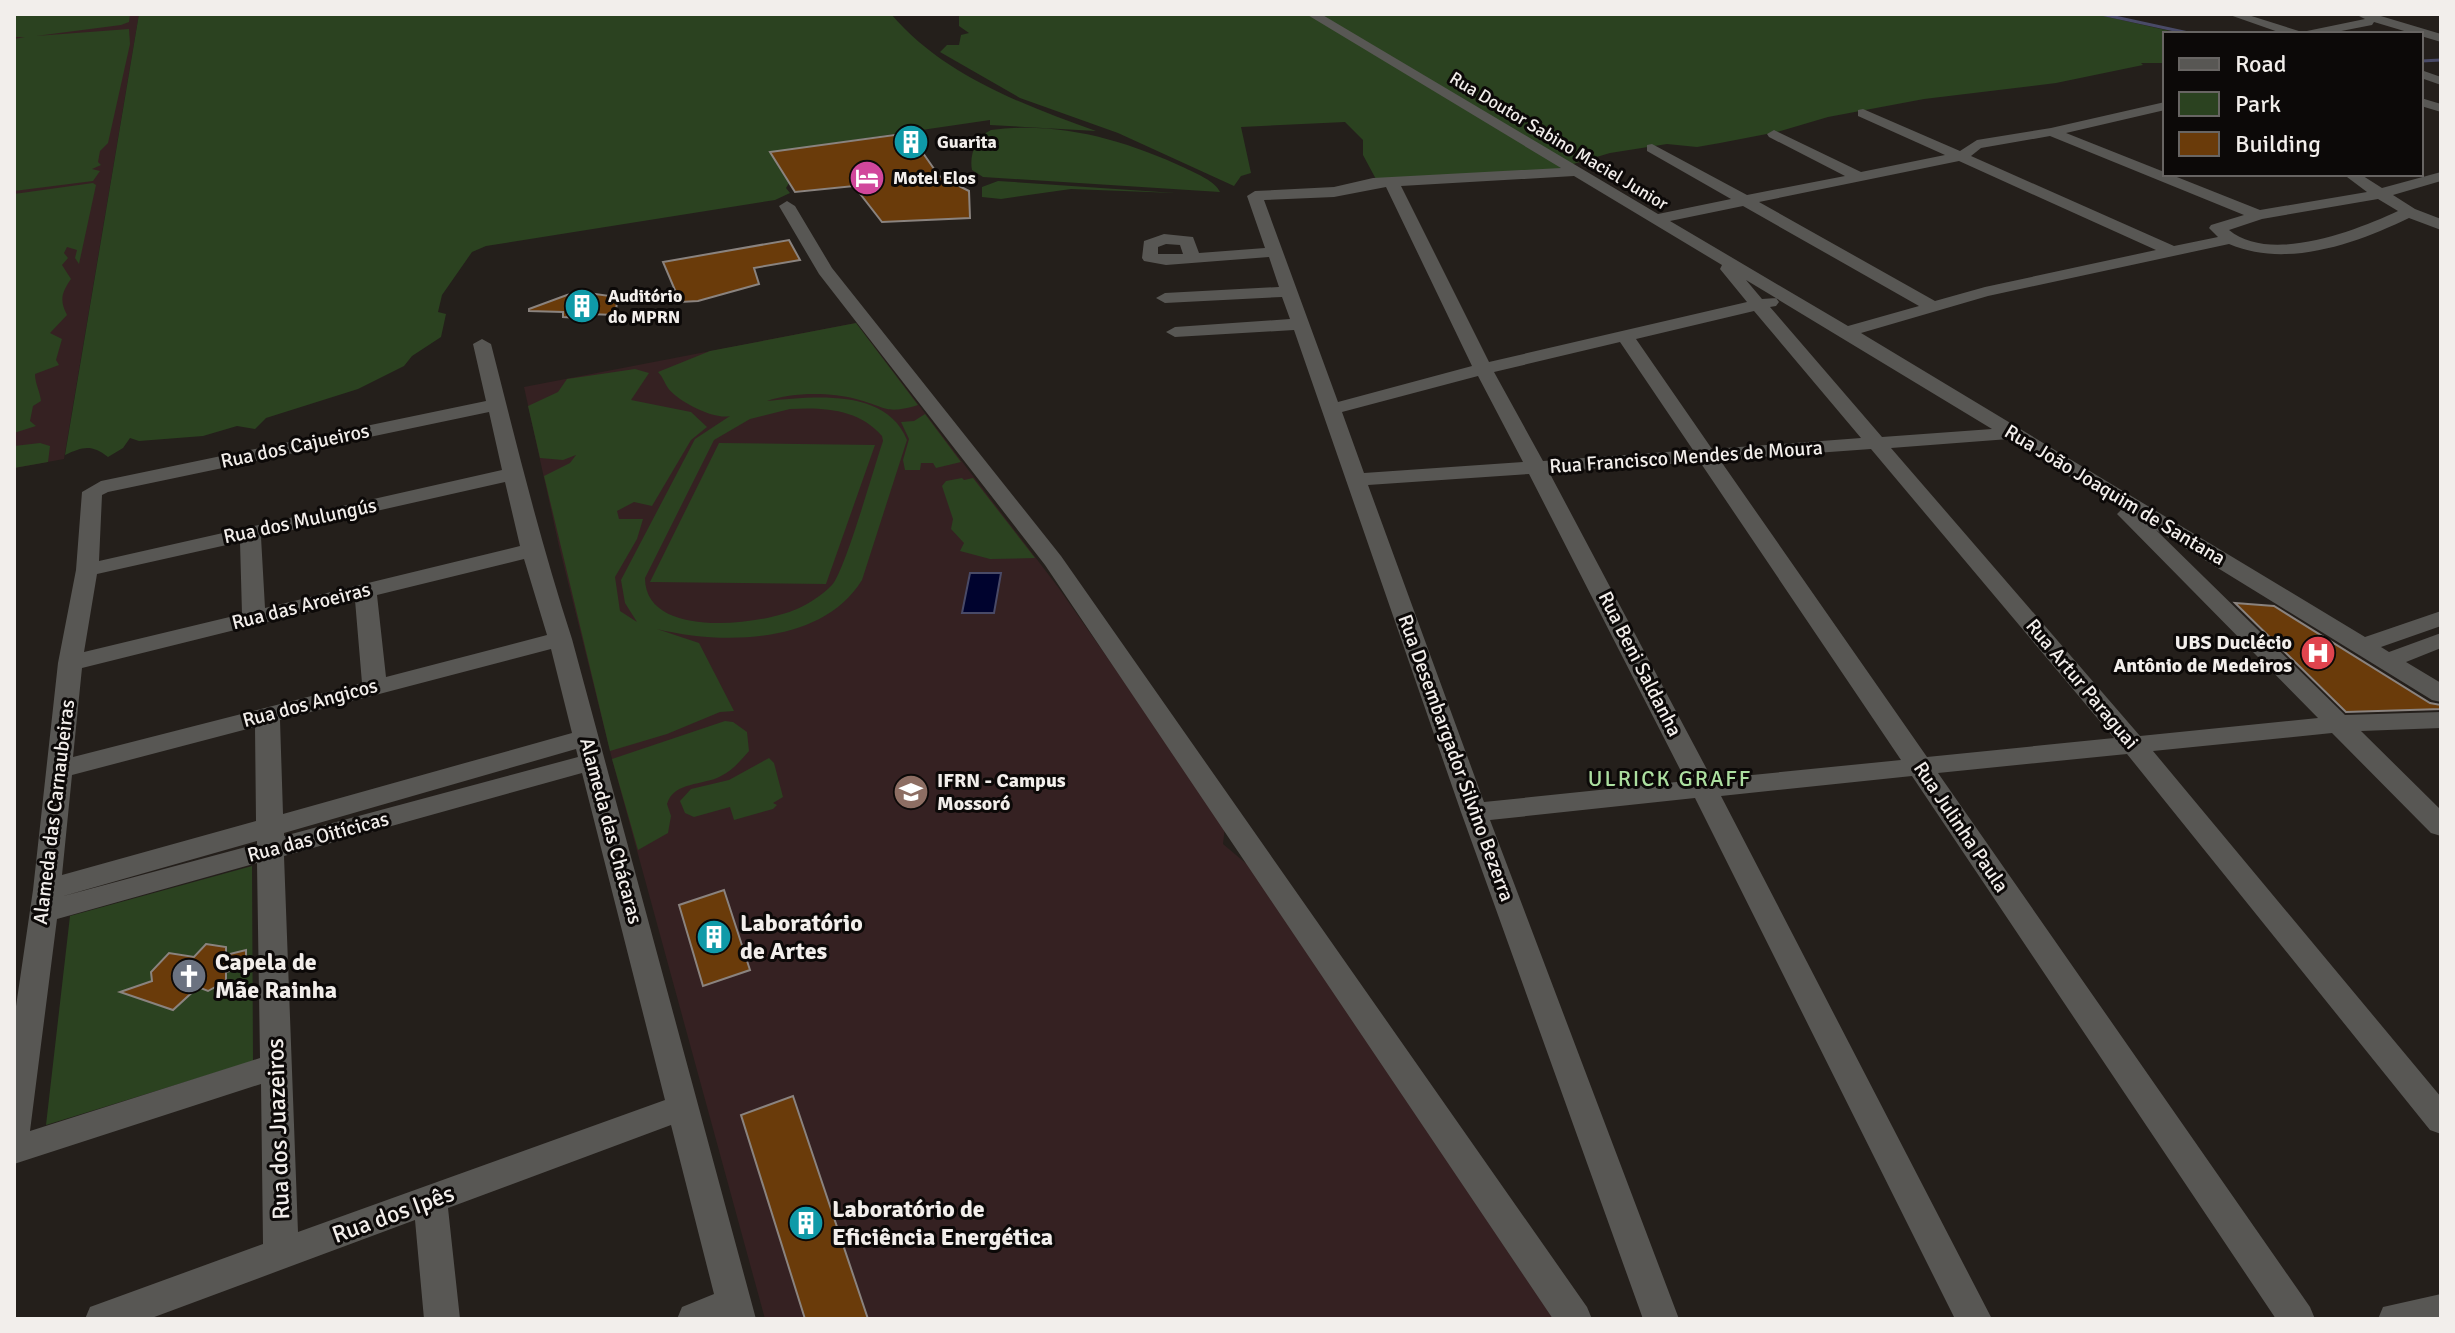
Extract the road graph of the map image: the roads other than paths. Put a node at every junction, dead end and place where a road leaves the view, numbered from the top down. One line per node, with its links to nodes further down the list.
1 (1312, 14): 16 (street, Rua Doutor Sabino Maciel Junior)
2 (2233, 14): 6 (street)
3 (2344, 14): 5 (street)
4 (2401, 14): 5 (street)
5 (2375, 20): 7 (street); 8 (street); 9 (street)
6 (2291, 32)
7 (2317, 32)
8 (2404, 32)
9 (2413, 32)
10 (2163, 106): 12 (street)
11 (1863, 113): 15 (street)
12 (2051, 132): 15 (street); 25 (street)
13 (1774, 134): 19 (street)
14 (1652, 148): 22 (street)
15 (1962, 156): 19 (street); 29 (street)
16 (1574, 172): 20 (street); 26 (street, Rua Doutor Sabino Maciel Junior)
17 (2353, 176): 21 (street)
18 (2441, 176): 21 (street)
19 (1859, 177): 22 (street)
20 (1391, 182): 30 (street, Rua Desembargador Silvino Bezerra); 43 (street, Rua Beni Saldanha)
21 (2379, 194): 24 (street); 25 (street)
22 (1748, 200): 26 (street); 37 (street)
23 (787, 206): 91 (street)
24 (2409, 212): 27 (street); 28 (street)
25 (2259, 215): 28 (street)
26 (1655, 219): 31 (street, Rua Doutor Sabino Maciel Junior)
27 (2439, 225)
28 (2229, 239): 29 (street)
29 (2172, 251): 37 (street)
30 (1275, 252): 32 (street); 33 (street, Rua Desembargador Silvino Bezerra)
31 (1715, 254): 34 (street, Rua Doutor Sabino Maciel Junior); 36 (street, Rua Artur Paraguai)
32 (1192, 258)
33 (1290, 292): 35 (street); 38 (street, Rua Desembargador Silvino Bezerra)
34 (1788, 297): 36 (street); 40 (street, Rua João Joaquim de Santana)
35 (1165, 298)
36 (1758, 305): 41 (street); 47 (street, Rua Artur Paraguai)
37 (1932, 306): 40 (street)
38 (1301, 324): 39 (street); 45 (street, Rua Desembargador Silvino Bezerra)
39 (1175, 332)
40 (1846, 332): 46 (street, Rua João Joaquim de Santana)
41 (1625, 336): 43 (street); 48 (street, Rua Julinha Paula)
42 (482, 344): 44 (street, Alameda das Chácaras)
43 (1483, 369): 45 (street); 49 (street, Rua Beni Saldanha)
44 (499, 404): 50 (street, Alameda das Chácaras); 53 (street, Rua dos Cajueiros)
45 (1332, 409): 51 (street, Rua Desembargador Silvino Bezerra)
46 (2014, 433): 47 (street, Rua Francisco Mendes de Moura); 52 (street, Rua João Joaquim de Santana)
47 (1876, 443): 48 (street, Rua Francisco Mendes de Moura); 70 (street, Rua Artur Paraguai)
48 (1708, 455): 49 (street, Rua Francisco Mendes de Moura); 73 (street, Rua Julinha Paula)
49 (1536, 467): 51 (street, Rua Francisco Mendes de Moura); 74 (street, Rua Beni Saldanha)
50 (513, 474): 54 (street, Rua dos Mulungús); 55 (street, Alameda das Chácaras)
51 (1358, 480): 75 (street, Rua Desembargador Silvino Bezerra)
52 (2100, 486): 62 (street, Rua João Joaquim de Santana); 69 (street)
53 (92, 492): 56 (street, Alameda das Carnaubeiras)
54 (250, 532): 56 (street, Rua dos Mulungús); 58 (street)
55 (532, 550): 57 (street, Rua das Aroeiras); 60 (street, Alameda das Chácaras)
56 (87, 570): 64 (street, Alameda das Carnaubeiras)
57 (365, 591): 58 (street, Rua das Aroeiras); 65 (street)
58 (254, 617): 64 (street, Rua das Aroeiras)
59 (2441, 618): 62 (street)
60 (560, 639): 65 (street, Rua dos Angicos); 71 (street, Alameda das Chácaras)
61 (2441, 640): 63 (street)
62 (2362, 646): 63 (street, Rua João Joaquim de Santana)
63 (2388, 661): 66 (street, Rua João Joaquim de Santana)
64 (70, 663): 72 (street, Alameda das Carnaubeiras)
65 (375, 686): 67 (street, Rua dos Angicos)
66 (2441, 694)
67 (267, 715): 72 (street, Rua dos Angicos); 77 (street, Rua dos Juazeiros)
68 (2441, 720): 69 (street)
69 (2336, 724): 70 (street); 76 (street)
70 (2134, 745): 73 (street); 81 (street, Rua Artur Paraguai)
71 (589, 750): 77 (street, Rua das Oitícicas); 80 (street, Alameda das Chácaras)
72 (61, 769): 78 (street, Alameda das Carnaubeiras)
73 (1921, 769): 74 (street); 94 (street, Rua Julinha Paula)
74 (1703, 788): 75 (street); 93 (street, Rua Beni Saldanha)
75 (1474, 812): 92 (street, Rua Desembargador Silvino Bezerra)
76 (2441, 826)
77 (270, 838): 78 (street, Rua das Oitícicas); 79 (street, Rua dos Juazeiros)
78 (45, 901): 82 (street, Alameda das Carnaubeiras)
79 (276, 1066): 83 (street); 85 (street, Rua dos Juazeiros)
80 (682, 1107): 84 (street, Rua dos Ipês); 86 (street, Alameda das Chácaras)
81 (2441, 1120)
82 (14, 1132)
83 (14, 1150)
84 (430, 1200): 85 (street, Rua dos Ipês); 89 (street)
85 (281, 1255): 88 (street, Rua dos Ipês)
86 (736, 1311): 90 (street)
87 (2441, 1311): 95 (street)
88 (103, 1319)
89 (442, 1319)
90 (695, 1319)
91 (1574, 1319)
92 (1661, 1319)
93 (1974, 1319)
94 (2297, 1319)
95 (2396, 1319)

